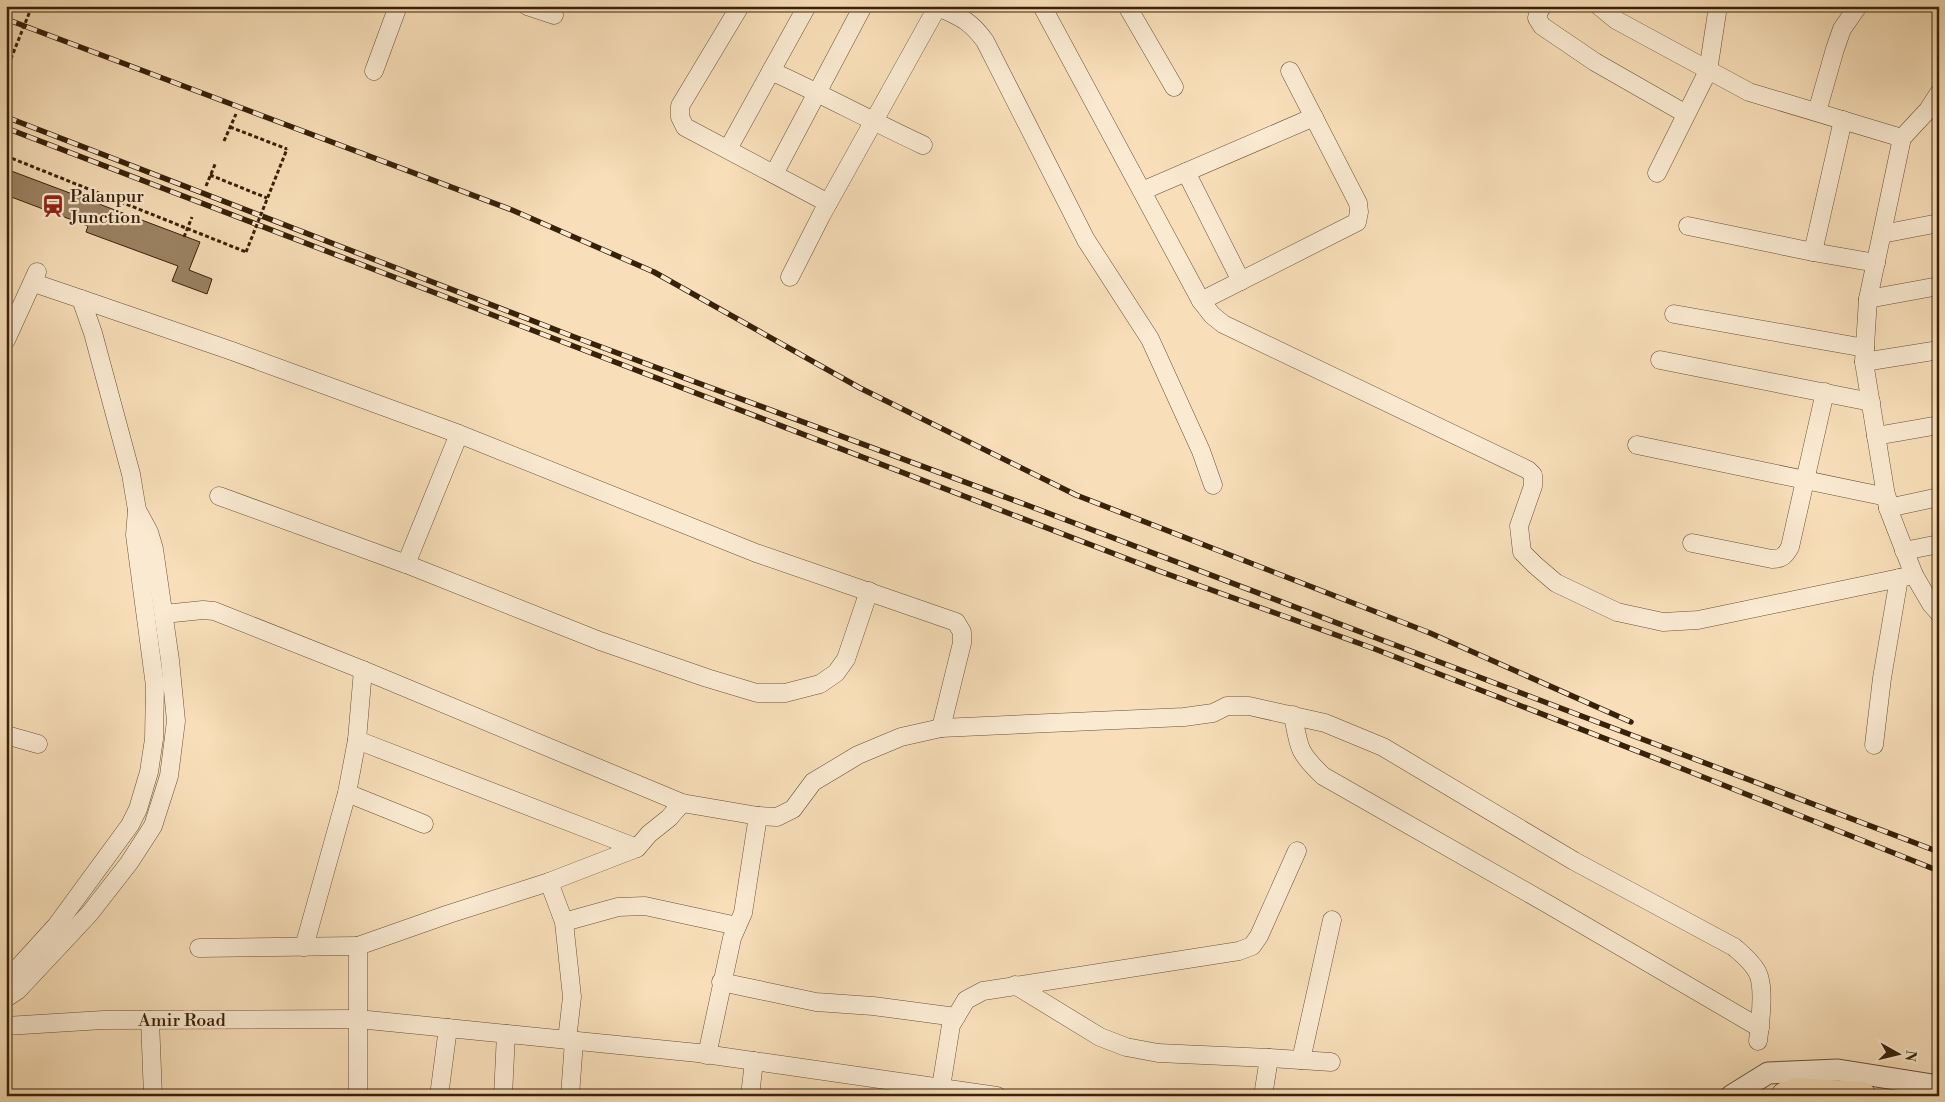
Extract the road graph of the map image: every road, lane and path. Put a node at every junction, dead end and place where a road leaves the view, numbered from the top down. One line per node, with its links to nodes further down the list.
1 (32, 6): 16 (path, bridge)
2 (398, 6): 15 (street)
3 (527, 6): 14 (street)
4 (740, 6): 34 (street)
5 (807, 6): 17 (street)
6 (863, 6): 21 (street)
7 (936, 6): 29 (street); 71 (street)
8 (1042, 6): 42 (street)
9 (1128, 6): 20 (street)
10 (1543, 6): 26 (street)
11 (1599, 6): 19 (street)
12 (1718, 6): 19 (street)
13 (1858, 6): 24 (street)
14 (554, 15)
15 (374, 70)
16 (6, 71)
17 (770, 71): 21 (street); 34 (street)
18 (1290, 71): 27 (street)
19 (1708, 71): 24 (street); 26 (street)
20 (1174, 88)
21 (818, 92): 29 (street); 39 (street)
22 (1939, 93): 23 (street)
23 (1934, 110): 31 (street)
24 (1818, 112): 28 (street)
25 (236, 114): 30 (path)
26 (1686, 114): 38 (street)
27 (1314, 117): 37 (street); 54 (street)
28 (1844, 120): 31 (street); 51 (street)
29 (873, 122): 33 (street); 44 (street)
30 (230, 127): 32 (path); 43 (path, bridge)
31 (1902, 138): 49 (street)
32 (224, 141)
33 (922, 145)
34 (728, 150): 39 (street)
35 (6, 156): 48 (path)
36 (216, 162): 40 (path)
37 (1186, 172): 42 (street); 54 (street)
38 (1657, 173)
39 (774, 174): 44 (street)
40 (210, 175): 41 (path); 43 (path)
41 (206, 186)
42 (1142, 191): 58 (street)
43 (268, 198): 48 (path, bridge)
44 (828, 203): 53 (street)
45 (192, 217): 48 (path)
46 (1939, 224): 49 (street)
47 (1688, 226): 51 (street)
48 (188, 229): 50 (path)
49 (1882, 234): 52 (street)
50 (184, 237)
51 (1813, 252): 52 (street)
52 (1876, 263): 57 (street)
53 (790, 277)
54 (1241, 281): 58 (street)
55 (1939, 286): 57 (street)
56 (81, 299): 60 (street); 67 (street); 75 (street)
57 (1868, 299): 62 (street)
58 (1201, 301): 80 (street)
59 (1674, 314): 62 (street)
60 (6, 340)
61 (1939, 350): 62 (street)
62 (1865, 355): 65 (street)
63 (1660, 360): 64 (street)
64 (1825, 392): 65 (street); 70 (street)
65 (1871, 402): 68 (street)
66 (1939, 425): 68 (street)
67 (459, 434): 79 (street); 81 (street)
68 (1876, 436): 74 (street)
69 (1637, 445): 70 (street)
70 (1805, 480): 74 (street); 76 (street)
71 (1213, 485)
72 (219, 496): 79 (street)
73 (1939, 497): 74 (street)
74 (1887, 502): 78 (street)
75 (137, 510): 83 (street); 104 (street)
76 (1692, 543)
77 (1939, 544): 78 (street)
78 (1904, 551): 80 (street)
79 (406, 564): 81 (street)
80 (1906, 577): 82 (street); 90 (street)
81 (869, 591): 86 (street)
82 (1939, 613)
83 (164, 614): 84 (street); 107 (street)
84 (363, 670): 88 (street); 92 (street)
85 (1293, 715): 85 (street); 86 (street)
86 (941, 728): 93 (street)
87 (6, 735): 89 (street)
88 (357, 740): 91 (street); 95 (street)
89 (38, 744)
90 (1874, 745)
91 (347, 793): 94 (street); 102 (street)
92 (682, 803): 93 (street); 95 (street)
93 (758, 816): 100 (street)
94 (424, 824)
95 (637, 848): 97 (street)
96 (1297, 851): 106 (street)
97 (549, 882): 99 (street); 101 (street)
98 (1332, 920): 117 (street)
99 (564, 922): 100 (street); 114 (street)
100 (737, 926): 105 (street)
101 (358, 946): 102 (street); 109 (street)
102 (304, 947): 103 (street)
103 (199, 948)
104 (6, 981)
105 (721, 982): 108 (street); 115 (street)
106 (1015, 985): 108 (street); 116 (street)
107 (6, 998)
108 (956, 1017): 121 (street)
109 (358, 1019): 110 (street, Amir Road); 112 (street, Amir Road); 123 (street)
110 (150, 1020): 111 (street, Amir Road); 122 (street)
111 (6, 1026)
112 (448, 1028): 113 (street, Amir Road); 124 (street)
113 (506, 1034): 114 (street, Amir Road); 125 (street)
114 (570, 1041): 115 (street, Amir Road); 126 (street)
115 (707, 1055): 118 (street, Amir Road)
116 (1269, 1058): 117 (street); 129 (street)
117 (1301, 1060): 119 (street)
118 (754, 1061): 121 (street, Amir Road); 127 (street)
119 (1332, 1062)
120 (1939, 1086): 130 (street)
121 (941, 1087): 128 (street, Amir Road)
122 (153, 1096)
123 (358, 1096)
124 (439, 1096)
125 (503, 1096)
126 (570, 1096)
127 (750, 1096)
128 (997, 1096)
129 (1263, 1096)
130 (1731, 1096)
131 (1785, 1096): 132 (main road)
132 (1862, 1096)

